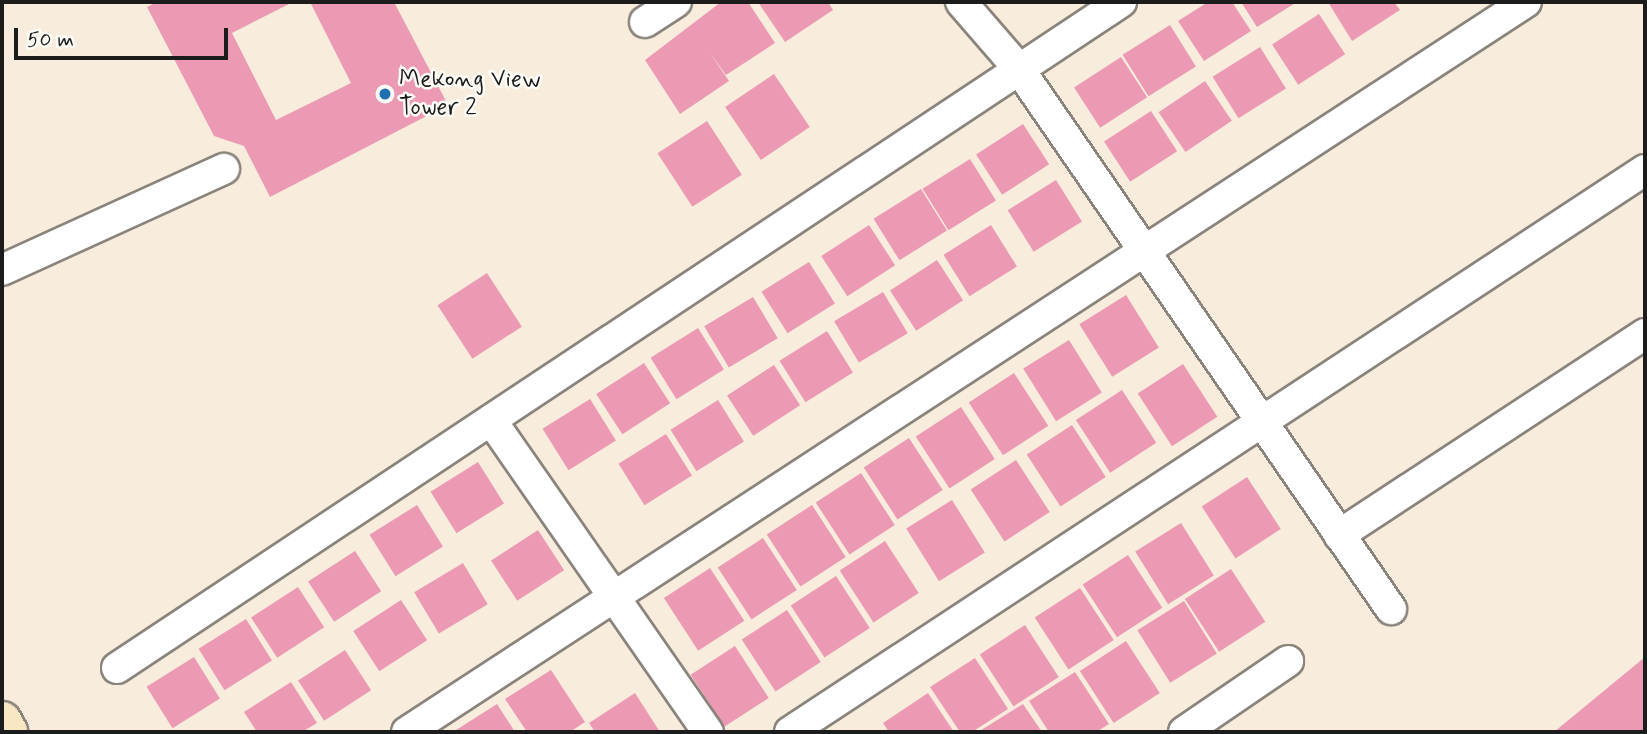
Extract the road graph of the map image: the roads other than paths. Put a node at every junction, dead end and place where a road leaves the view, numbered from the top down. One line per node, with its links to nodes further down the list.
1 (676, 2): 5 (street)
2 (961, 2): 6 (street)
3 (1121, 2): 6 (street)
4 (1527, 2): 9 (street)
5 (645, 22)
6 (1019, 69): 9 (street); 12 (street)
7 (224, 169): 10 (street)
8 (1645, 170): 13 (street)
9 (1144, 251): 13 (street); 15 (street)
10 (2, 270)
11 (1645, 334): 14 (street)
12 (491, 420): 15 (street); 18 (street)
13 (1262, 422): 14 (street); 23 (street)
14 (1339, 534): 16 (street)
15 (614, 597): 21 (street); 22 (street)
16 (1391, 609)
17 (1288, 662): 24 (street)
18 (117, 668)
19 (2, 721): 20 (street)
20 (8, 732)
21 (407, 732)
22 (708, 732)
23 (790, 732)
24 (1184, 732)

